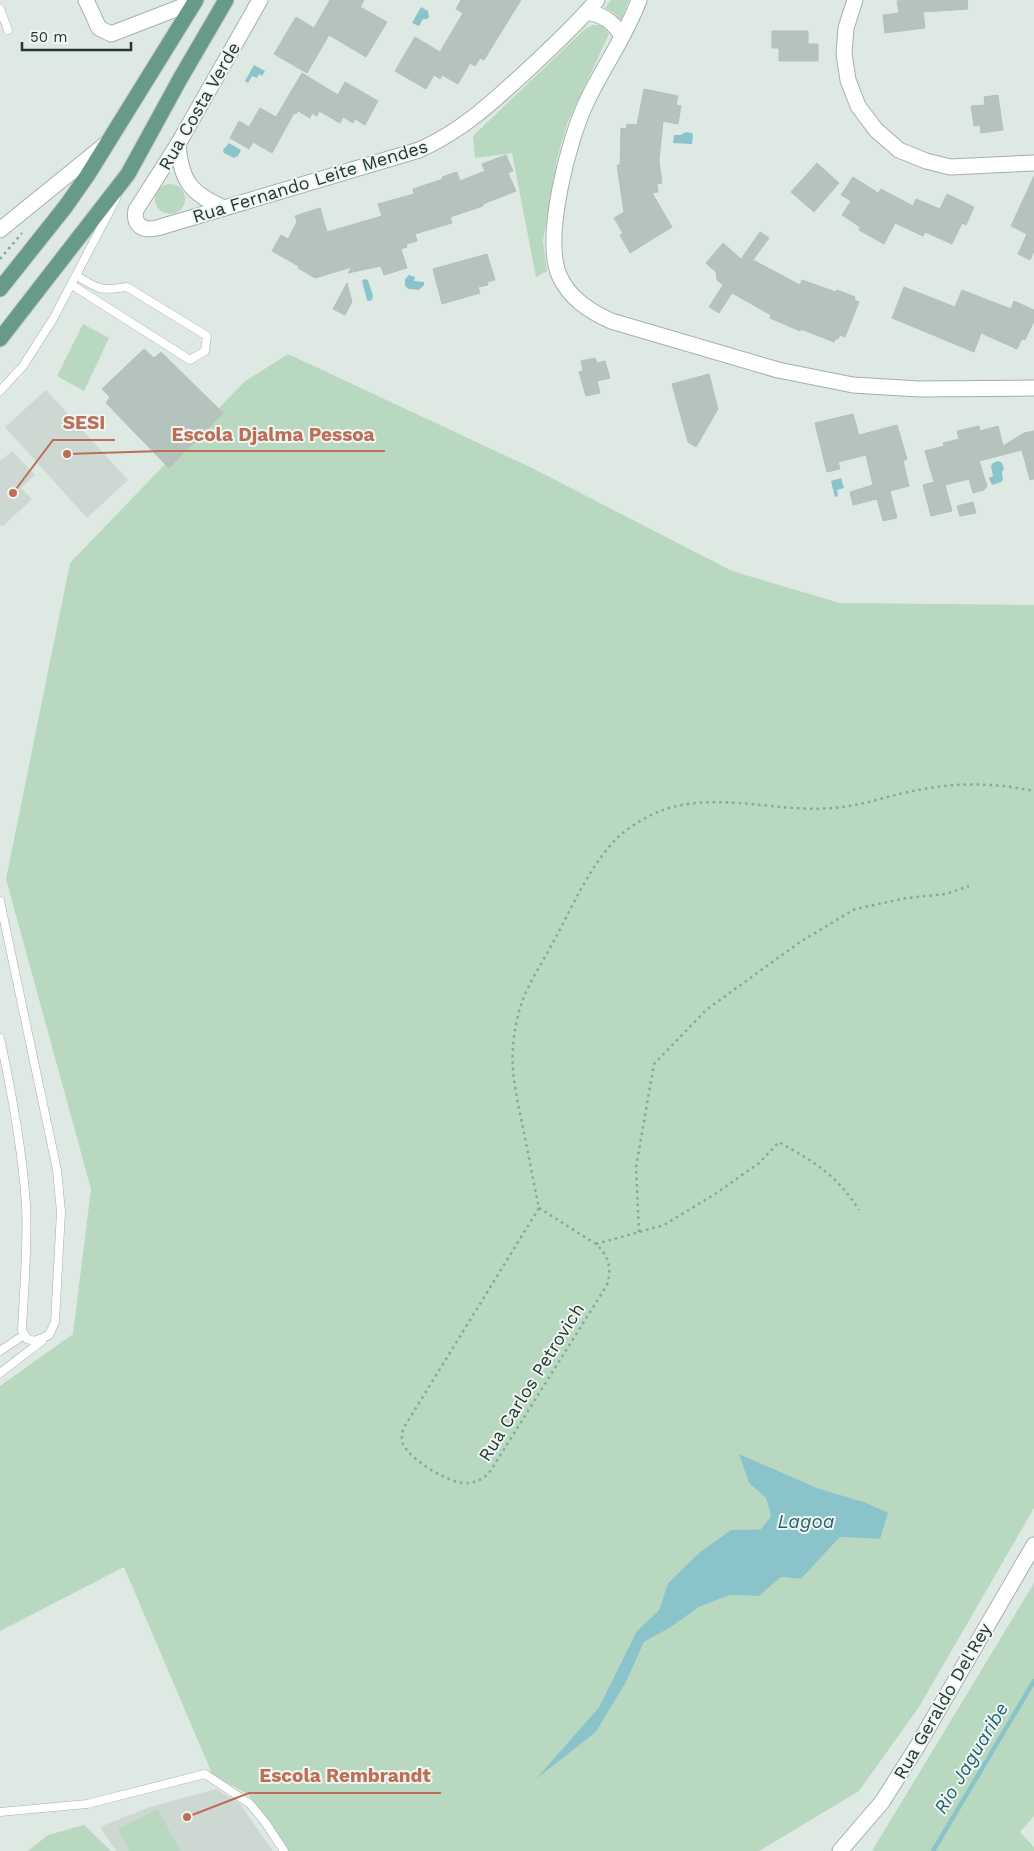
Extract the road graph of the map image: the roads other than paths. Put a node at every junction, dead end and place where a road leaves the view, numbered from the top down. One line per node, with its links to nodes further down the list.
1 (86, 0): 7 (street)
2 (226, 0): 15 (main road)
3 (260, 0): 13 (street, Rua Costa Verde)
4 (597, 0): 9 (street, Rua Fernando Leite Mendes)
5 (639, 0): 11 (street)
6 (855, 0): 14 (street)
7 (195, 1): 12 (main road)
8 (0, 9): 10 (lane)
9 (587, 12): 11 (street); 16 (street, Rua Fernando Leite Mendes)
10 (8, 30)
11 (622, 36): 23 (street)
12 (110, 141): 18 (street); 21 (main road)
13 (178, 144): 16 (street); 17 (street, Rua Costa Verde)
14 (1034, 163)
15 (128, 174): 19 (lane); 22 (main road)
16 (224, 208): 17 (street, Rua Fernando Leite Mendes)
17 (136, 210)
18 (0, 230)
19 (77, 276): 20 (lane); 20 (lane)
20 (72, 285): 24 (lane)
21 (0, 289)
22 (0, 338)
23 (1034, 388)
24 (0, 391)
25 (0, 901): 28 (lane)
26 (0, 1038): 27 (lane)
27 (24, 1335): 28 (lane); 29 (lane)
28 (50, 1335): 30 (lane)
29 (0, 1351)
30 (0, 1373)
31 (1034, 1544): 33 (street, Rua Geraldo Del'Rey)
32 (0, 1812): 34 (lane)
33 (843, 1849)
34 (284, 1851)

